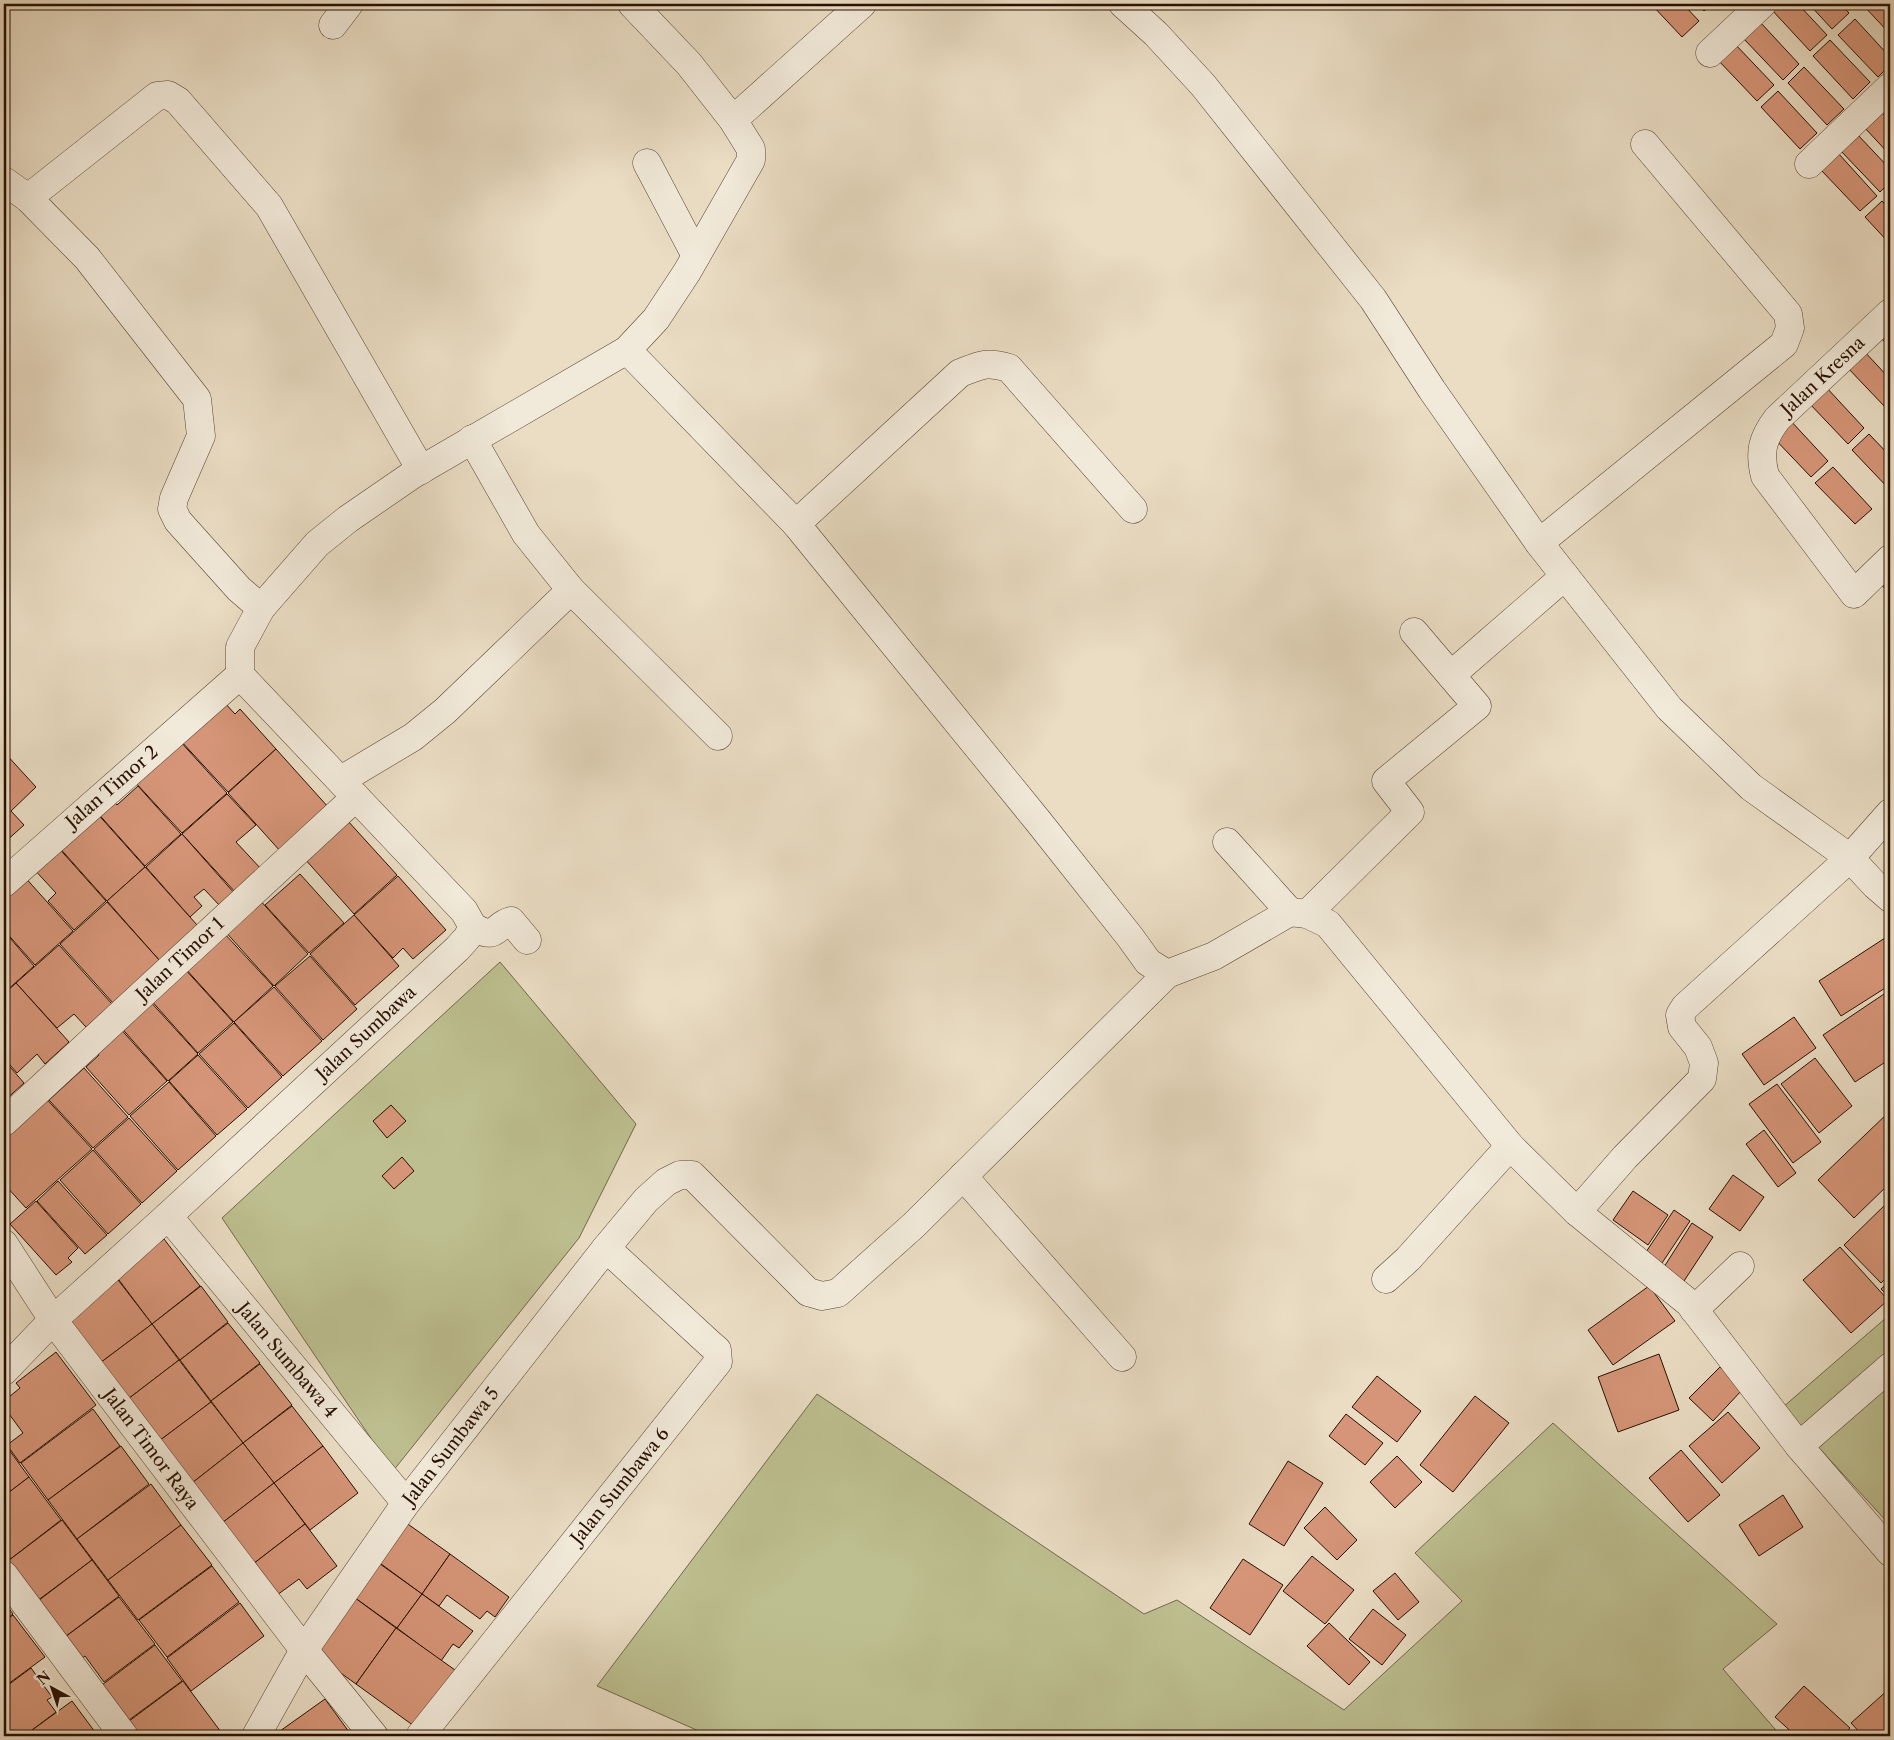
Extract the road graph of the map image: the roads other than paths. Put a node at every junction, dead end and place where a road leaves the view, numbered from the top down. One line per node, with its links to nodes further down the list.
1 (632, 4): 7 (street)
2 (862, 4): 7 (street)
3 (1123, 4): 20 (street)
4 (1762, 4): 5 (street)
5 (1710, 53)
6 (1890, 87): 10 (street)
7 (733, 120): 13 (street)
8 (1645, 144): 20 (street)
9 (647, 164): 13 (street)
10 (1809, 164)
11 (4, 181): 12 (street)
12 (28, 198): 17 (street); 24 (street)
13 (696, 256): 15 (street)
14 (1890, 313): 21 (street, Jalan Kresna)
15 (627, 350): 16 (street); 19 (street)
16 (472, 439): 17 (street); 23 (street)
17 (421, 470): 24 (street)
18 (1133, 509): 19 (street)
19 (796, 524): 38 (street)
20 (1539, 543): 22 (street)
21 (1890, 558)
22 (1565, 576): 26 (street); 32 (street)
23 (571, 590): 28 (street); 29 (street, Jalan Timor 1)
24 (261, 608): 27 (street)
25 (1414, 632): 26 (street)
26 (1451, 675): 35 (street)
27 (229, 684): 29 (street); 33 (street, Jalan Timor 2)
28 (718, 736)
29 (348, 788): 36 (street); 39 (street, Jalan Timor 1)
30 (1890, 813): 32 (street)
31 (1227, 842): 35 (street)
32 (1850, 858): 34 (street); 42 (street)
33 (4, 883)
34 (1890, 898)
35 (1298, 913): 38 (street); 40 (street)
36 (473, 926): 37 (street); 43 (street, Jalan Sumbawa)
37 (527, 940)
38 (1167, 974): 41 (street)
39 (4, 1122)
40 (1510, 1146): 42 (street); 47 (street)
41 (964, 1176): 45 (street, Jalan Sumbawa 5); 50 (street)
42 (1577, 1212): 48 (street)
43 (168, 1216): 49 (street, Jalan Sumbawa); 54 (street, Jalan Sumbawa 4)
44 (4, 1244): 49 (street, Jalan Timor Raya)
45 (606, 1248): 54 (street, Jalan Sumbawa 5); 61 (street, Jalan Sumbawa 6)
46 (1740, 1266): 48 (street)
47 (1386, 1279)
48 (1694, 1310): 53 (street)
49 (53, 1320): 52 (street, Jalan Sumbawa); 57 (street, Jalan Timor Raya)
50 (1122, 1357)
51 (1890, 1367): 53 (street)
52 (4, 1370)
53 (1799, 1446): 55 (street)
54 (406, 1504): 57 (street, Jalan Sumbawa 5)
55 (1890, 1552)
56 (4, 1574): 58 (street)
57 (304, 1650): 59 (street, Jalan Sumbawa 5); 60 (street)
58 (124, 1736)
59 (256, 1736)
60 (374, 1736)
61 (420, 1736)

